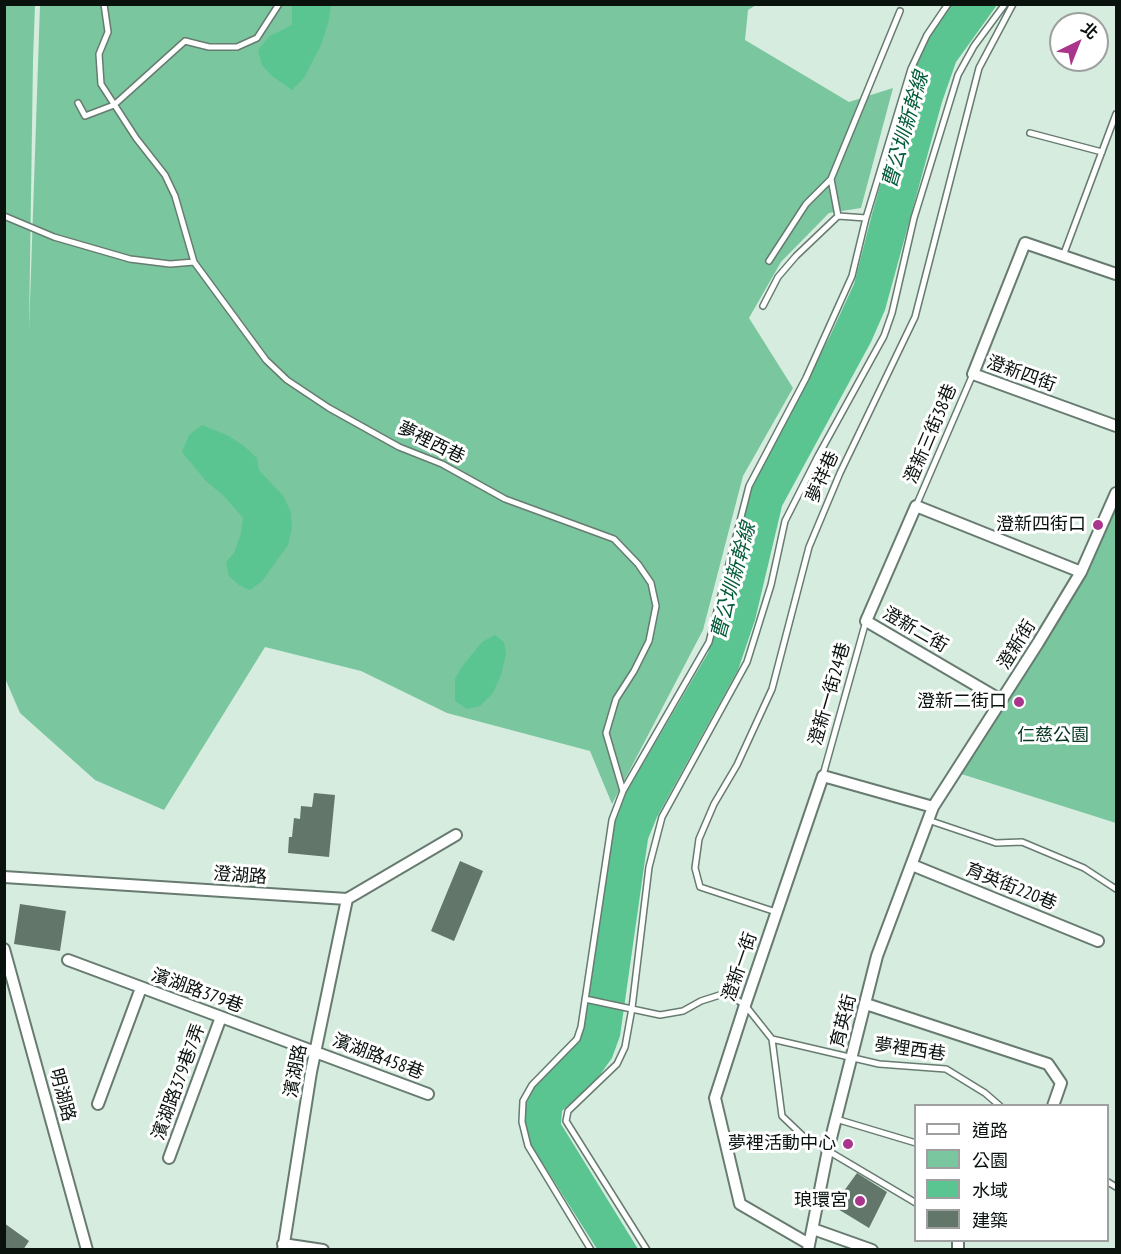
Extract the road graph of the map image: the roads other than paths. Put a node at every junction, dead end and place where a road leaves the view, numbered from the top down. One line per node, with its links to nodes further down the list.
1 (104, 4): 8 (lane, 夢裡西巷)
2 (279, 4): 8 (lane)
3 (948, 4): 15 (lane)
4 (1005, 4): 45 (lane)
5 (1013, 4): 37 (lane, 夢祥巷)
6 (900, 11): 12 (lane)
7 (78, 104): 8 (lane)
8 (114, 105): 18 (lane, 夢裡西巷)
9 (1116, 114): 11 (lane)
10 (1030, 133): 11 (lane)
11 (1102, 152): 16 (lane)
12 (831, 179): 14 (lane); 17 (lane)
13 (4, 216): 18 (lane)
14 (838, 216): 15 (lane); 20 (lane)
15 (866, 218): 29 (lane)
16 (1062, 256): 19 (street); 21 (street, 澄新四街)
17 (769, 261)
18 (194, 262): 29 (lane, 夢裡西巷)
19 (1116, 274)
20 (763, 306)
21 (973, 374): 22 (street, 澄新四街); 24 (lane, 澄新三街38巷)
22 (1116, 426)
23 (1116, 493): 25 (street, 澄新街)
24 (916, 506): 25 (street); 26 (street, 澄新二街)
25 (1081, 572): 27 (street, 澄新街)
26 (866, 621): 27 (street, 澄新二街); 28 (lane, 澄新一街24巷)
27 (1001, 700): 30 (street, 澄新街)
28 (823, 776): 30 (street); 37 (street, 澄新一街)
29 (623, 792): 42 (lane)
30 (933, 807): 31 (street, 育英街)
31 (928, 820): 33 (street, 育英街); 35 (lane)
32 (456, 835): 36 (street)
33 (912, 865): 38 (street, 育英街220巷); 43 (street, 育英街)
34 (4, 877): 36 (street, 澄湖路)
35 (1116, 889)
36 (347, 899): 48 (street, 濱湖路)
37 (776, 912): 44 (street, 澄新一街)
38 (1098, 940)
39 (4, 949): 62 (street, 明湖路)
40 (68, 960): 41 (street, 濱湖路379巷)
41 (141, 988): 46 (street, 濱湖路379巷); 51 (street)
42 (585, 999): 45 (lane); 64 (lane)
43 (866, 1004): 49 (street, 育英街); 53 (street, 夢裡西巷)
44 (745, 1005): 45 (lane); 47 (lane); 61 (street, 澄新一街)
45 (632, 1008): 65 (lane)
46 (221, 1017): 48 (street, 濱湖路379巷); 57 (street, 濱湖路379巷7弄)
47 (772, 1039): 49 (lane, 夢裡西巷); 56 (lane)
48 (316, 1052): 50 (street, 濱湖路458巷); 60 (street, 濱湖路)
49 (852, 1058): 52 (lane, 夢裡西巷); 54 (street, 育英街)
50 (428, 1094)
51 (99, 1104)
52 (998, 1104)
53 (1054, 1104)
54 (836, 1119): 55 (lane); 56 (street, 育英街)
55 (914, 1143)
56 (828, 1150): 58 (lane); 59 (street, 育英街)
57 (169, 1158)
58 (914, 1202)
59 (813, 1229): 61 (street, 育英街); 66 (street)
60 (283, 1247): 63 (street)
61 (808, 1247)
62 (87, 1250)
63 (323, 1250)
64 (591, 1250)
65 (647, 1250)
66 (872, 1250)

